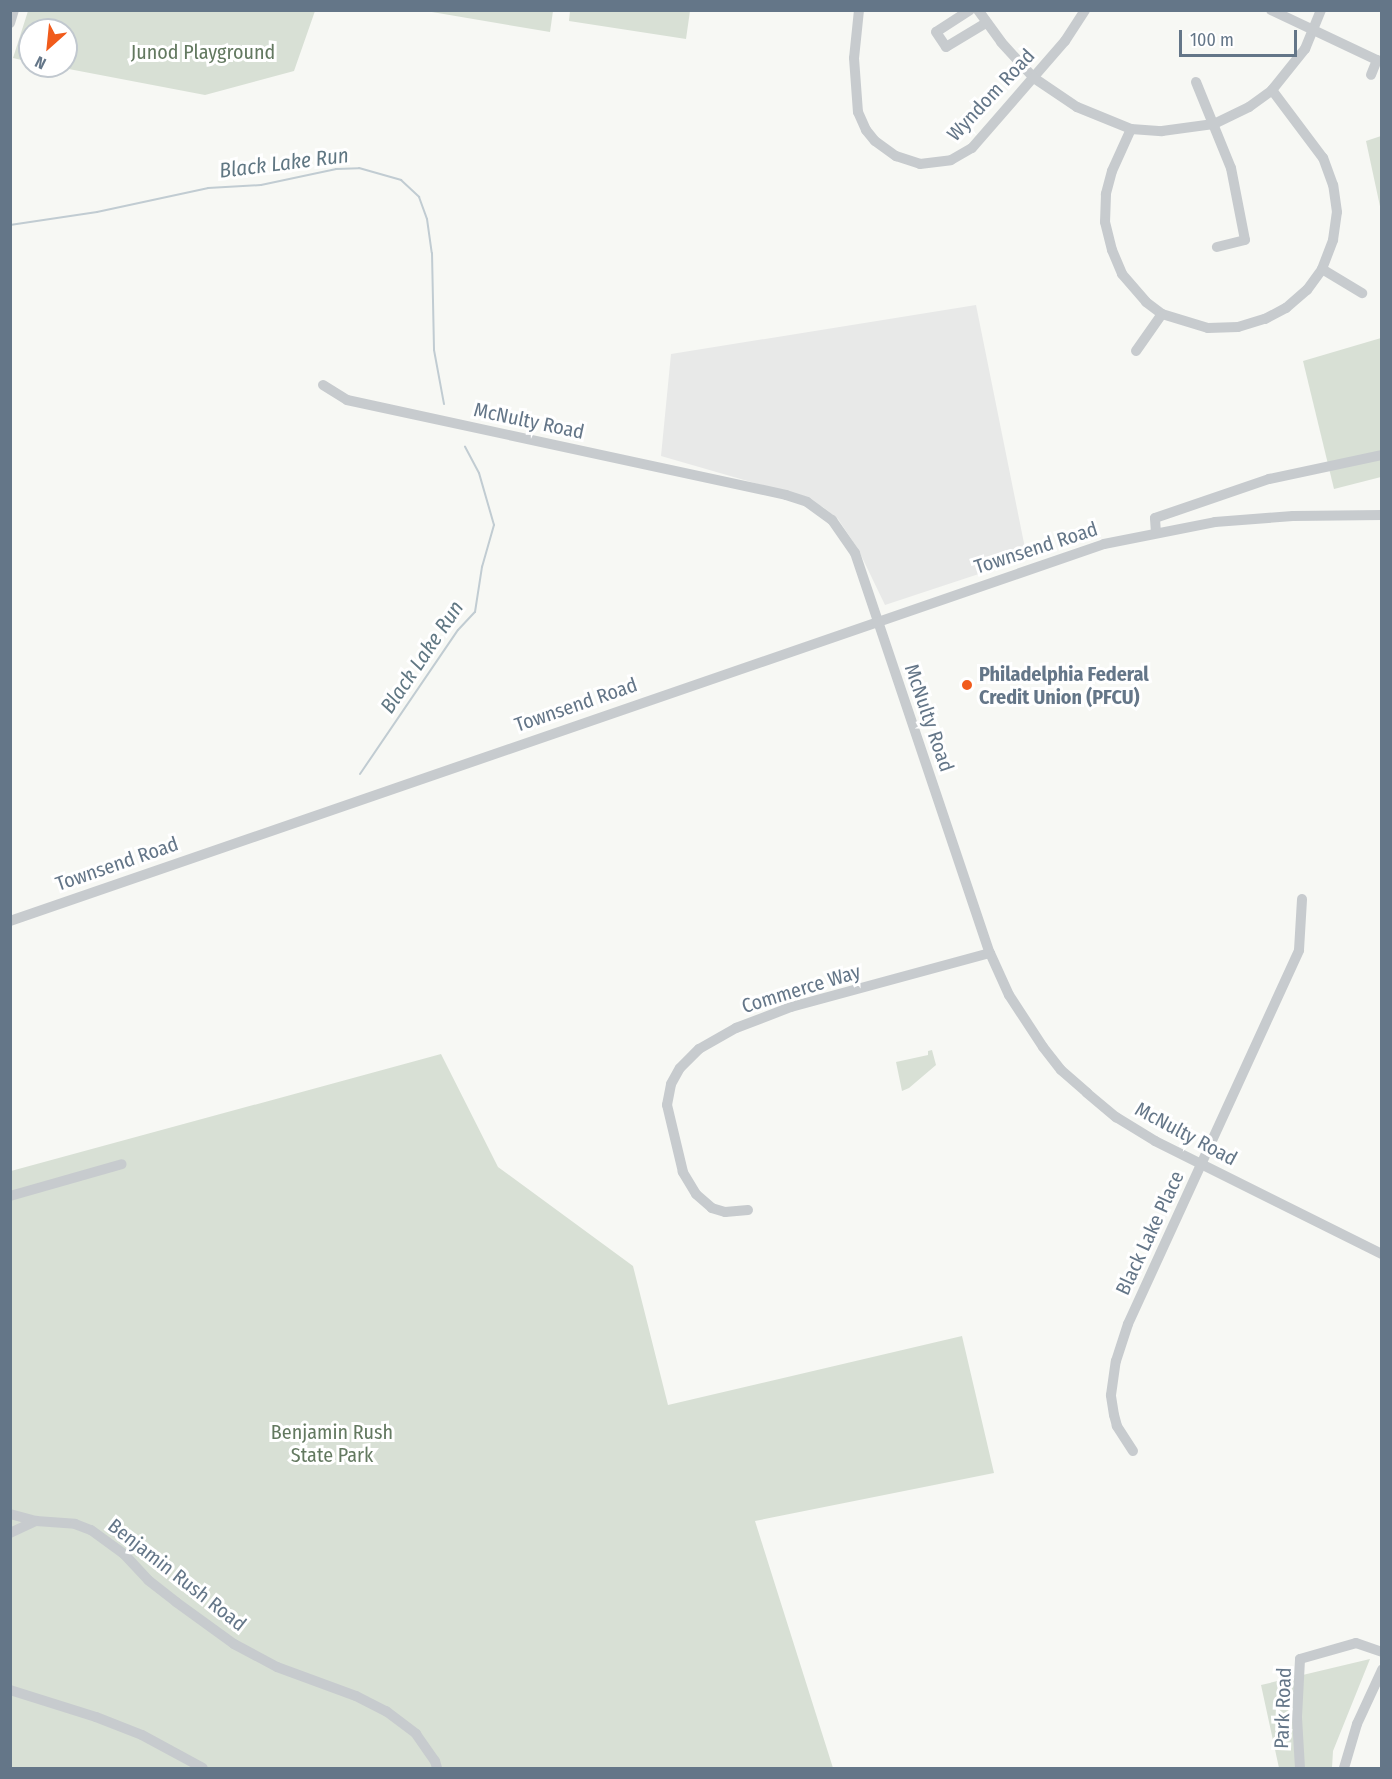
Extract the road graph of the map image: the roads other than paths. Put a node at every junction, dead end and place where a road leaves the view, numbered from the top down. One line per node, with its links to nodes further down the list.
1 (14, 10): 8 (street)
2 (859, 10): 12 (street, Wyndom Road)
3 (970, 10): 9 (street)
4 (978, 10): 9 (street)
5 (1085, 10): 12 (street, Wyndom Road)
6 (1271, 10): 10 (street)
7 (1321, 10): 10 (street)
8 (10, 23)
9 (986, 23): 12 (street)
10 (1314, 31): 11 (street); 14 (street)
11 (1371, 75)
12 (1034, 78): 16 (street)
13 (1196, 81): 15 (street)
14 (1272, 90): 15 (street); 18 (street)
15 (1214, 124): 16 (street); 17 (street)
16 (1131, 129): 20 (street)
17 (1217, 247)
18 (1322, 269): 19 (street); 20 (street)
19 (1362, 293)
20 (1162, 314): 21 (street)
21 (1136, 351)
22 (323, 385): 26 (street, McNulty Road)
23 (1382, 455): 25 (street)
24 (1382, 514): 25 (street, Townsend Road)
25 (1156, 533): 26 (street, Townsend Road)
26 (876, 621): 28 (street, Townsend Road); 29 (street, McNulty Road)
27 (1302, 899): 30 (street, Black Lake Place)
28 (10, 921)
29 (990, 953): 30 (street, McNulty Road); 33 (street, Commerce Way)
30 (1202, 1163): 34 (street, McNulty Road); 35 (street, Black Lake Place)
31 (122, 1164): 32 (street)
32 (10, 1196)
33 (748, 1210)
34 (1382, 1254)
35 (1133, 1451)
36 (10, 1514): 37 (street, Benjamin Rush Road)
37 (36, 1521): 38 (street, Benjamin Rush Road); 43 (street, Benjamin Rush Road)
38 (10, 1533)
39 (1382, 1652): 44 (street, Park Road)
40 (1382, 1670): 45 (street)
41 (10, 1690): 42 (street)
42 (203, 1768)
43 (437, 1768)
44 (1300, 1768)
45 (1344, 1768)

